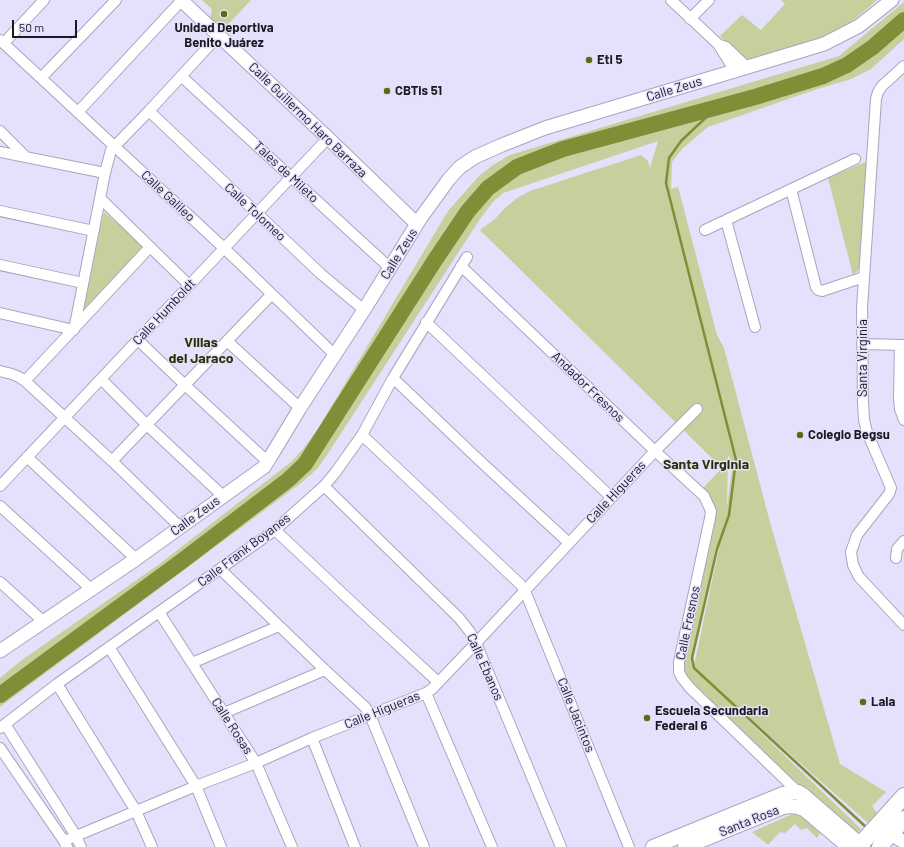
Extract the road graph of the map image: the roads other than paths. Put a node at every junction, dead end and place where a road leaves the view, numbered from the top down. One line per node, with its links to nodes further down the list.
1 (44, 0): 9 (street)
2 (116, 0): 13 (street)
3 (182, 0): 8 (street, Calle Guillermo Haro Barraza); 15 (street)
4 (670, 0): 7 (street)
5 (709, 0): 7 (street)
6 (892, 0): 11 (street, Calle Zeus)
7 (690, 19): 11 (street)
8 (219, 36): 12 (street); 17 (street, Calle Guillermo Haro Barraza)
9 (2, 41): 13 (street, Calle Galileo)
10 (904, 66): 37 (street, Santa Virginia)
11 (741, 69): 29 (street, Calle Zeus)
12 (181, 76): 14 (street); 23 (street, Tales de Mileto)
13 (41, 78): 15 (street, Calle Galileo)
14 (149, 111): 18 (street); 27 (street, Calle Tolomeo)
15 (78, 112): 18 (street, Calle Galileo)
16 (0, 131): 20 (street)
17 (328, 138): 23 (street, Calle Humboldt); 29 (street, Calle Guillermo Haro Barraza)
18 (115, 146): 22 (street); 33 (street, Calle Galileo)
19 (0, 152): 20 (street)
20 (26, 157): 22 (street)
21 (855, 159): 24 (street)
22 (105, 173): 25 (street)
23 (291, 177): 27 (street, Calle Humboldt); 36 (street, Tales de Mileto)
24 (791, 189): 28 (street); 37 (street)
25 (100, 198): 31 (street); 32 (street)
26 (0, 211): 31 (street)
27 (257, 213): 33 (street, Calle Humboldt); 41 (street, Calle Tolomeo)
28 (726, 220): 30 (street); 44 (street)
29 (417, 224): 36 (street, Calle Zeus)
30 (705, 230)
31 (94, 231): 38 (street)
32 (150, 247): 39 (street); 45 (street)
33 (224, 248): 39 (street, Calle Humboldt); 40 (street, Calle Galileo)
34 (464, 261): 43 (street, Calle Frank Boyanes); 62 (street, Andador Fresnos)
35 (0, 265): 38 (street)
36 (390, 268): 41 (street, Calle Zeus)
37 (864, 277): 48 (street, Santa Virginia)
38 (83, 283): 45 (street)
39 (190, 285): 46 (street, Calle Humboldt)
40 (271, 295): 47 (street); 50 (street, Calle Galileo)
41 (364, 310): 50 (street, Calle Zeus)
42 (0, 313): 45 (street)
43 (426, 322): 52 (street, Calle Frank Boyanes); 69 (street)
44 (755, 327)
45 (74, 330): 54 (street)
46 (138, 340): 53 (street, Calle Humboldt); 55 (street)
47 (227, 341): 55 (street); 56 (street)
48 (862, 344): 49 (street); 84 (street, Santa Virginia)
49 (902, 345): 59 (street)
50 (335, 355): 56 (street, Calle Zeus)
51 (0, 371): 54 (street)
52 (392, 378): 61 (street, Calle Frank Boyanes); 75 (street)
53 (101, 379): 58 (street, Calle Humboldt); 60 (street)
54 (25, 381): 58 (street)
55 (185, 385): 60 (street); 65 (street)
56 (300, 408): 65 (street, Calle Zeus)
57 (697, 409): 62 (street, Calle Higueras)
58 (65, 417): 63 (street, Calle Humboldt); 64 (street)
59 (904, 420)
60 (147, 425): 64 (street); 68 (street)
61 (362, 435): 67 (street, Calle Frank Boyanes); 80 (street)
62 (655, 451): 69 (street, Calle Higueras); 71 (street, Andador Fresnos)
63 (27, 457): 66 (street, Calle Humboldt); 77 (street)
64 (112, 461): 72 (street)
65 (268, 462): 68 (street, Calle Zeus)
66 (0, 486)
67 (324, 486): 73 (street, Calle Frank Boyanes); 86 (street, Calle Ébanos)
68 (223, 496): 72 (street, Calle Zeus)
69 (611, 497): 75 (street, Calle Higueras)
70 (0, 506): 81 (street)
71 (711, 511): 101 (street, Calle Fresnos)
72 (180, 527): 77 (street, Calle Zeus)
73 (275, 530): 78 (street, Calle Frank Boyanes); 91 (street)
74 (904, 541): 76 (street)
75 (569, 543): 80 (street, Calle Higueras)
76 (896, 558)
77 (136, 559): 81 (street, Calle Zeus)
78 (220, 569): 82 (street, Calle Frank Boyanes); 85 (street)
79 (0, 582): 83 (street)
80 (522, 587): 86 (street, Calle Higueras); 117 (street, Calle Jacintos)
81 (91, 589): 83 (street, Calle Zeus)
82 (159, 612): 87 (street, Calle Frank Boyanes); 89 (street, Calle Rosas)
83 (44, 622): 88 (street, Calle Zeus)
84 (904, 625)
85 (280, 626): 89 (street); 90 (street)
86 (476, 643): 91 (street, Calle Higueras); 116 (street, Calle Ébanos)
87 (109, 647): 92 (street, Calle Frank Boyanes); 100 (street)
88 (0, 652)
89 (192, 663): 94 (street, Calle Rosas)
90 (325, 670): 94 (street); 95 (street)
91 (438, 682): 93 (street, Calle Higueras)
92 (57, 684): 96 (street, Calle Frank Boyanes); 104 (street)
93 (426, 693): 95 (street, Calle Higueras); 115 (street)
94 (224, 713): 99 (street, Calle Rosas)
95 (370, 715): 97 (street, Calle Higueras); 114 (street)
96 (2, 726): 106 (street)
97 (312, 738): 99 (street, Calle Higueras); 113 (street)
98 (0, 748): 108 (street)
99 (256, 763): 100 (street, Calle Higueras); 112 (street, Calle Rosas)
100 (196, 786): 104 (street, Calle Higueras); 111 (street)
101 (798, 792): 103 (street); 105 (main road); 118 (main road)
102 (904, 796): 105 (main road)
103 (798, 807): 105 (main road, Santa Rosa); 119 (main road, Santa Rosa)
104 (136, 811): 106 (street, Calle Higueras); 110 (street)
105 (879, 835): 107 (street)
106 (76, 836): 108 (street, Calle Higueras); 109 (street)
107 (904, 842)
108 (65, 844)
109 (81, 847)
110 (152, 847)
111 (221, 847)
112 (292, 847)
113 (355, 847)
114 (424, 847)
115 (492, 847)
116 (561, 847)
117 (629, 847)
118 (653, 847)
119 (685, 847)

